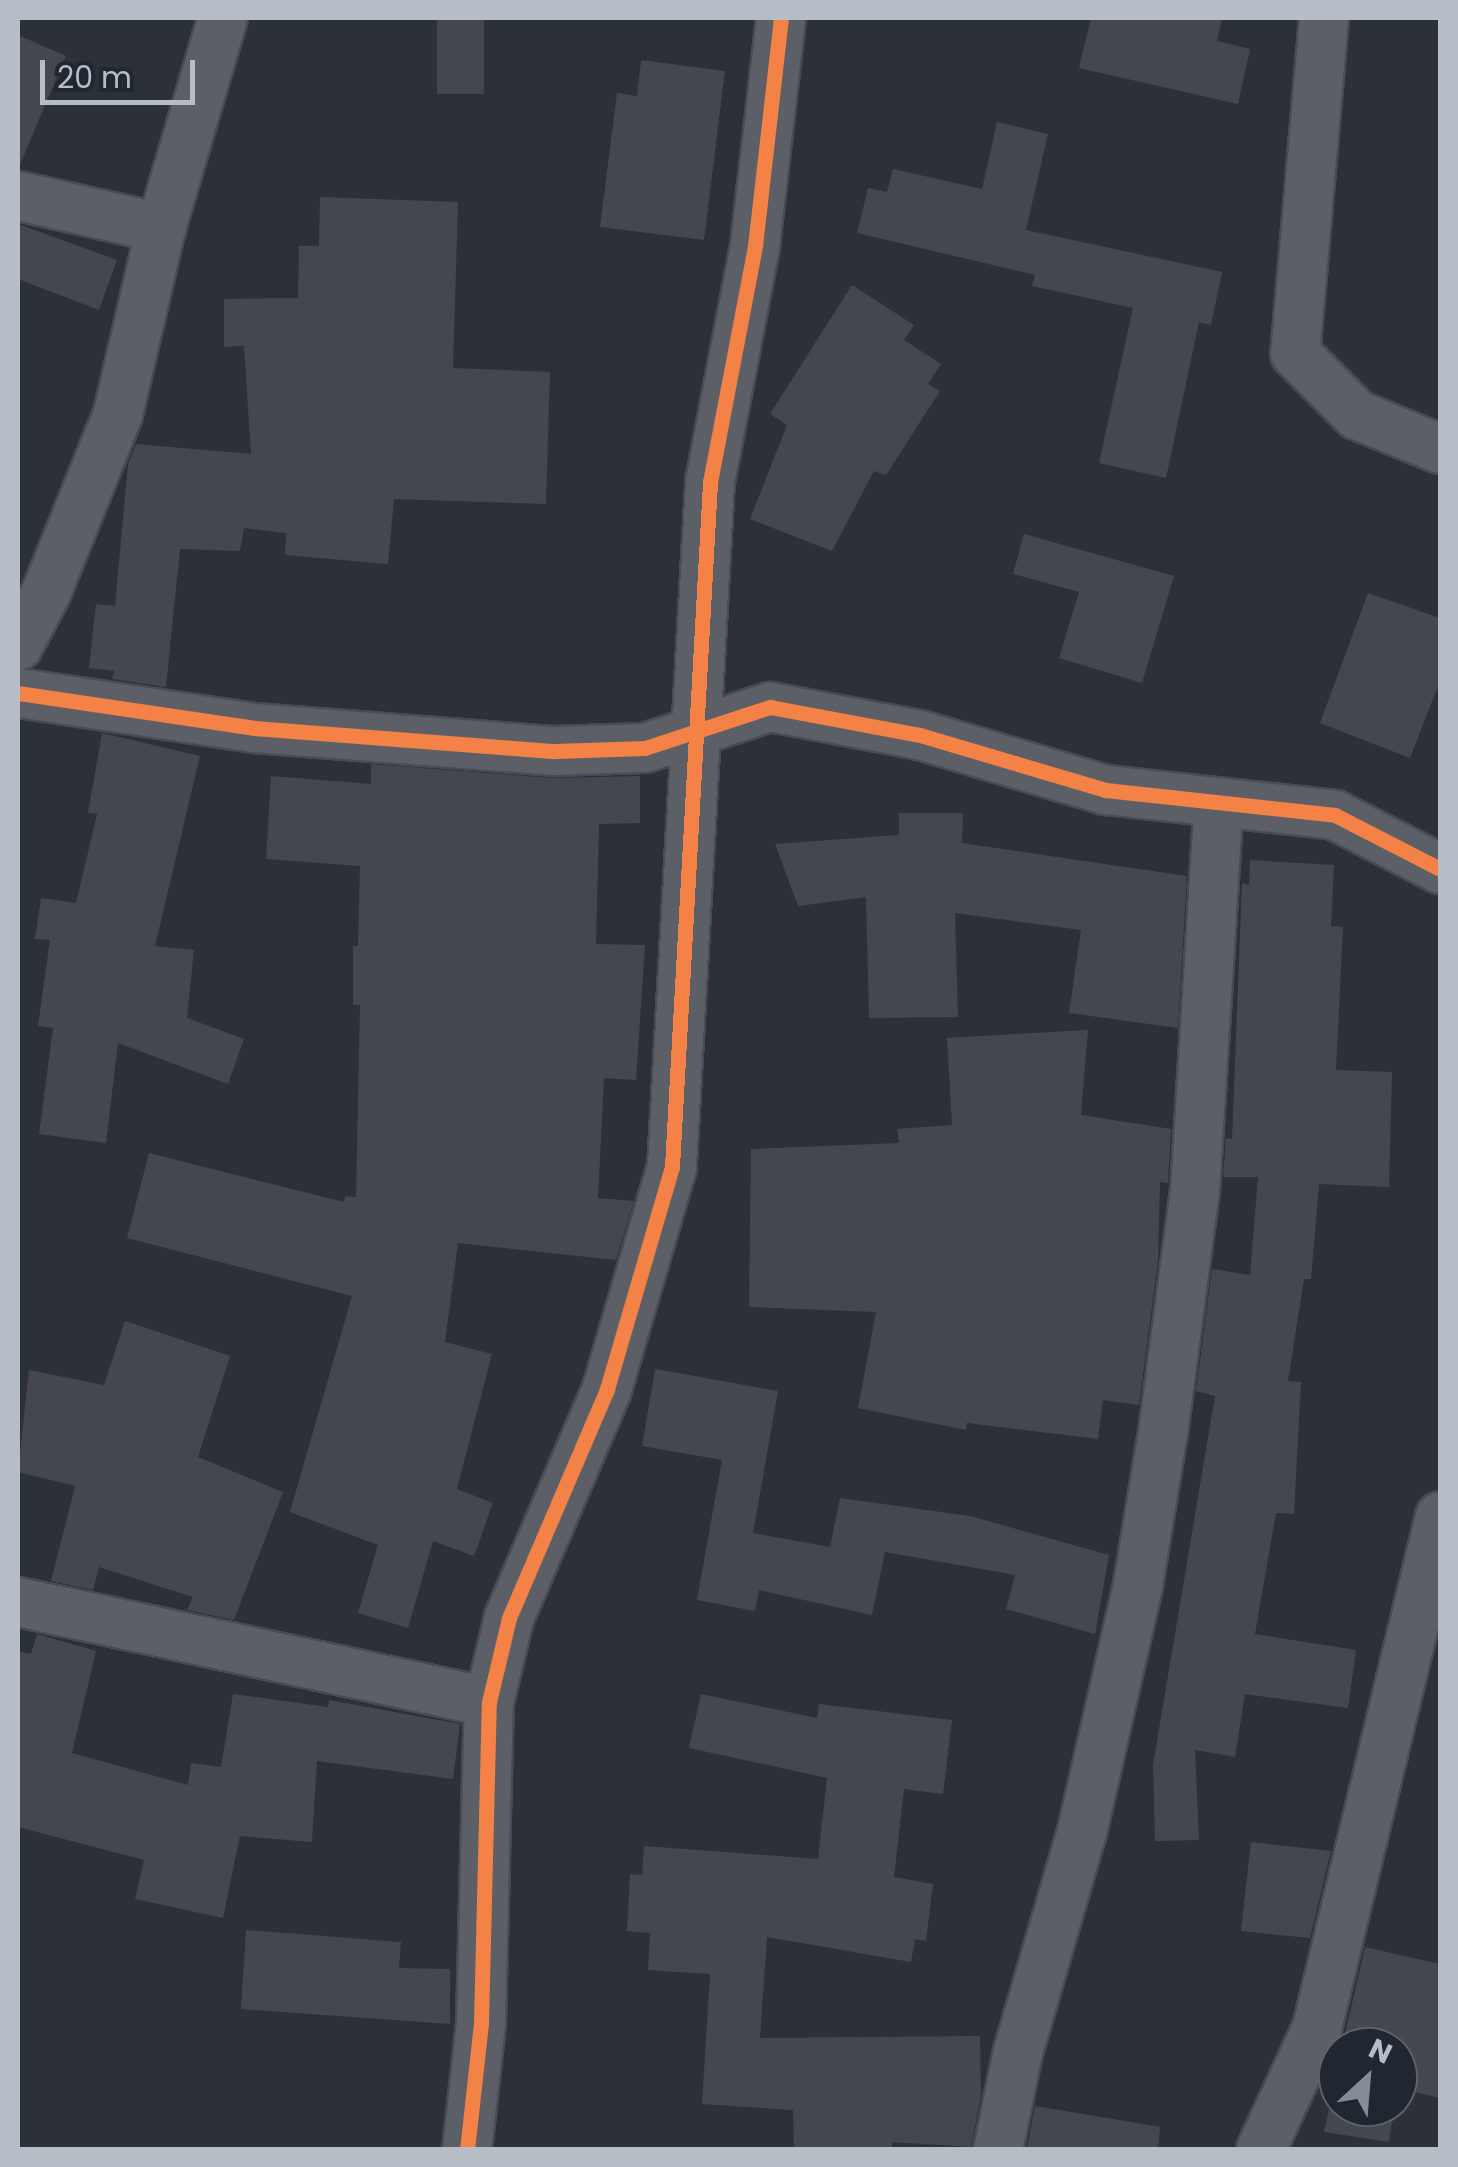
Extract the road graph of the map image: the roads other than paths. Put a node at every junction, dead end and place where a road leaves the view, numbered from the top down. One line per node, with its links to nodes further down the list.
1 (224, 18): 5 (street)
2 (781, 18): 9 (street)
3 (1324, 18): 6 (street)
4 (18, 196): 5 (street)
5 (161, 228): 7 (street)
6 (1440, 449)
7 (18, 646)
8 (18, 693): 9 (street)
9 (701, 734): 10 (street); 14 (street)
10 (1218, 804): 11 (street); 16 (street)
11 (1440, 869)
12 (1440, 1516): 17 (street)
13 (18, 1602): 14 (street)
14 (489, 1702): 15 (street)
15 (467, 2150)
16 (998, 2150)
17 (1261, 2150)

